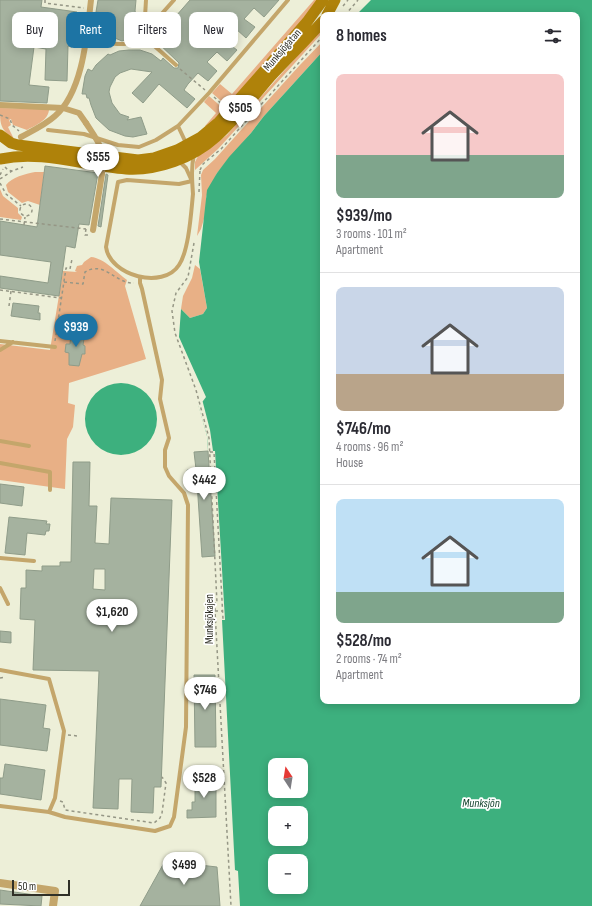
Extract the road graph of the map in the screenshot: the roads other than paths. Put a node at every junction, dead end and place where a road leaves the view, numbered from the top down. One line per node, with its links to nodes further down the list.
1 (91, 0): 7 (street)
2 (146, 0): 8 (lane)
3 (174, 0): 9 (lane)
4 (288, 0): 18 (lane)
5 (323, 0): 17 (main road, Munksjögatan)
6 (335, 0): 10 (main road)
7 (90, 12)
8 (145, 12)
9 (163, 12)
10 (329, 12)
11 (320, 24): 17 (main road, Munksjögatan)
12 (84, 48): 16 (street)
13 (157, 48): 14 (lane)
14 (176, 65)
15 (0, 105): 16 (street)
16 (63, 108): 21 (street); 26 (street, bridge)
17 (237, 117): 22 (main road, Munksjögatan)
18 (178, 126): 19 (lane); 22 (lane)
19 (48, 130)
20 (0, 135): 22 (main road, Munksjögatan)
21 (21, 137)
22 (191, 148): 23 (main road, Munksjögatan); 25 (lane)
23 (177, 160): 24 (main road, Munksjögatan); 25 (lane)
24 (3, 164)
25 (192, 180): 27 (lane); 27 (lane)
26 (93, 230)
27 (140, 279): 42 (lane)
28 (0, 341): 29 (lane)
29 (13, 342): 30 (lane); 31 (lane)
30 (55, 347)
31 (0, 350)
32 (0, 441): 33 (lane)
33 (29, 446)
34 (0, 464): 35 (lane)
35 (50, 490)
36 (0, 558): 37 (lane)
37 (34, 561)
38 (0, 588): 39 (lane)
39 (8, 604)
40 (0, 670): 42 (lane)
41 (0, 806): 42 (lane)
42 (49, 812)
43 (0, 883): 44 (street)
44 (53, 906)

